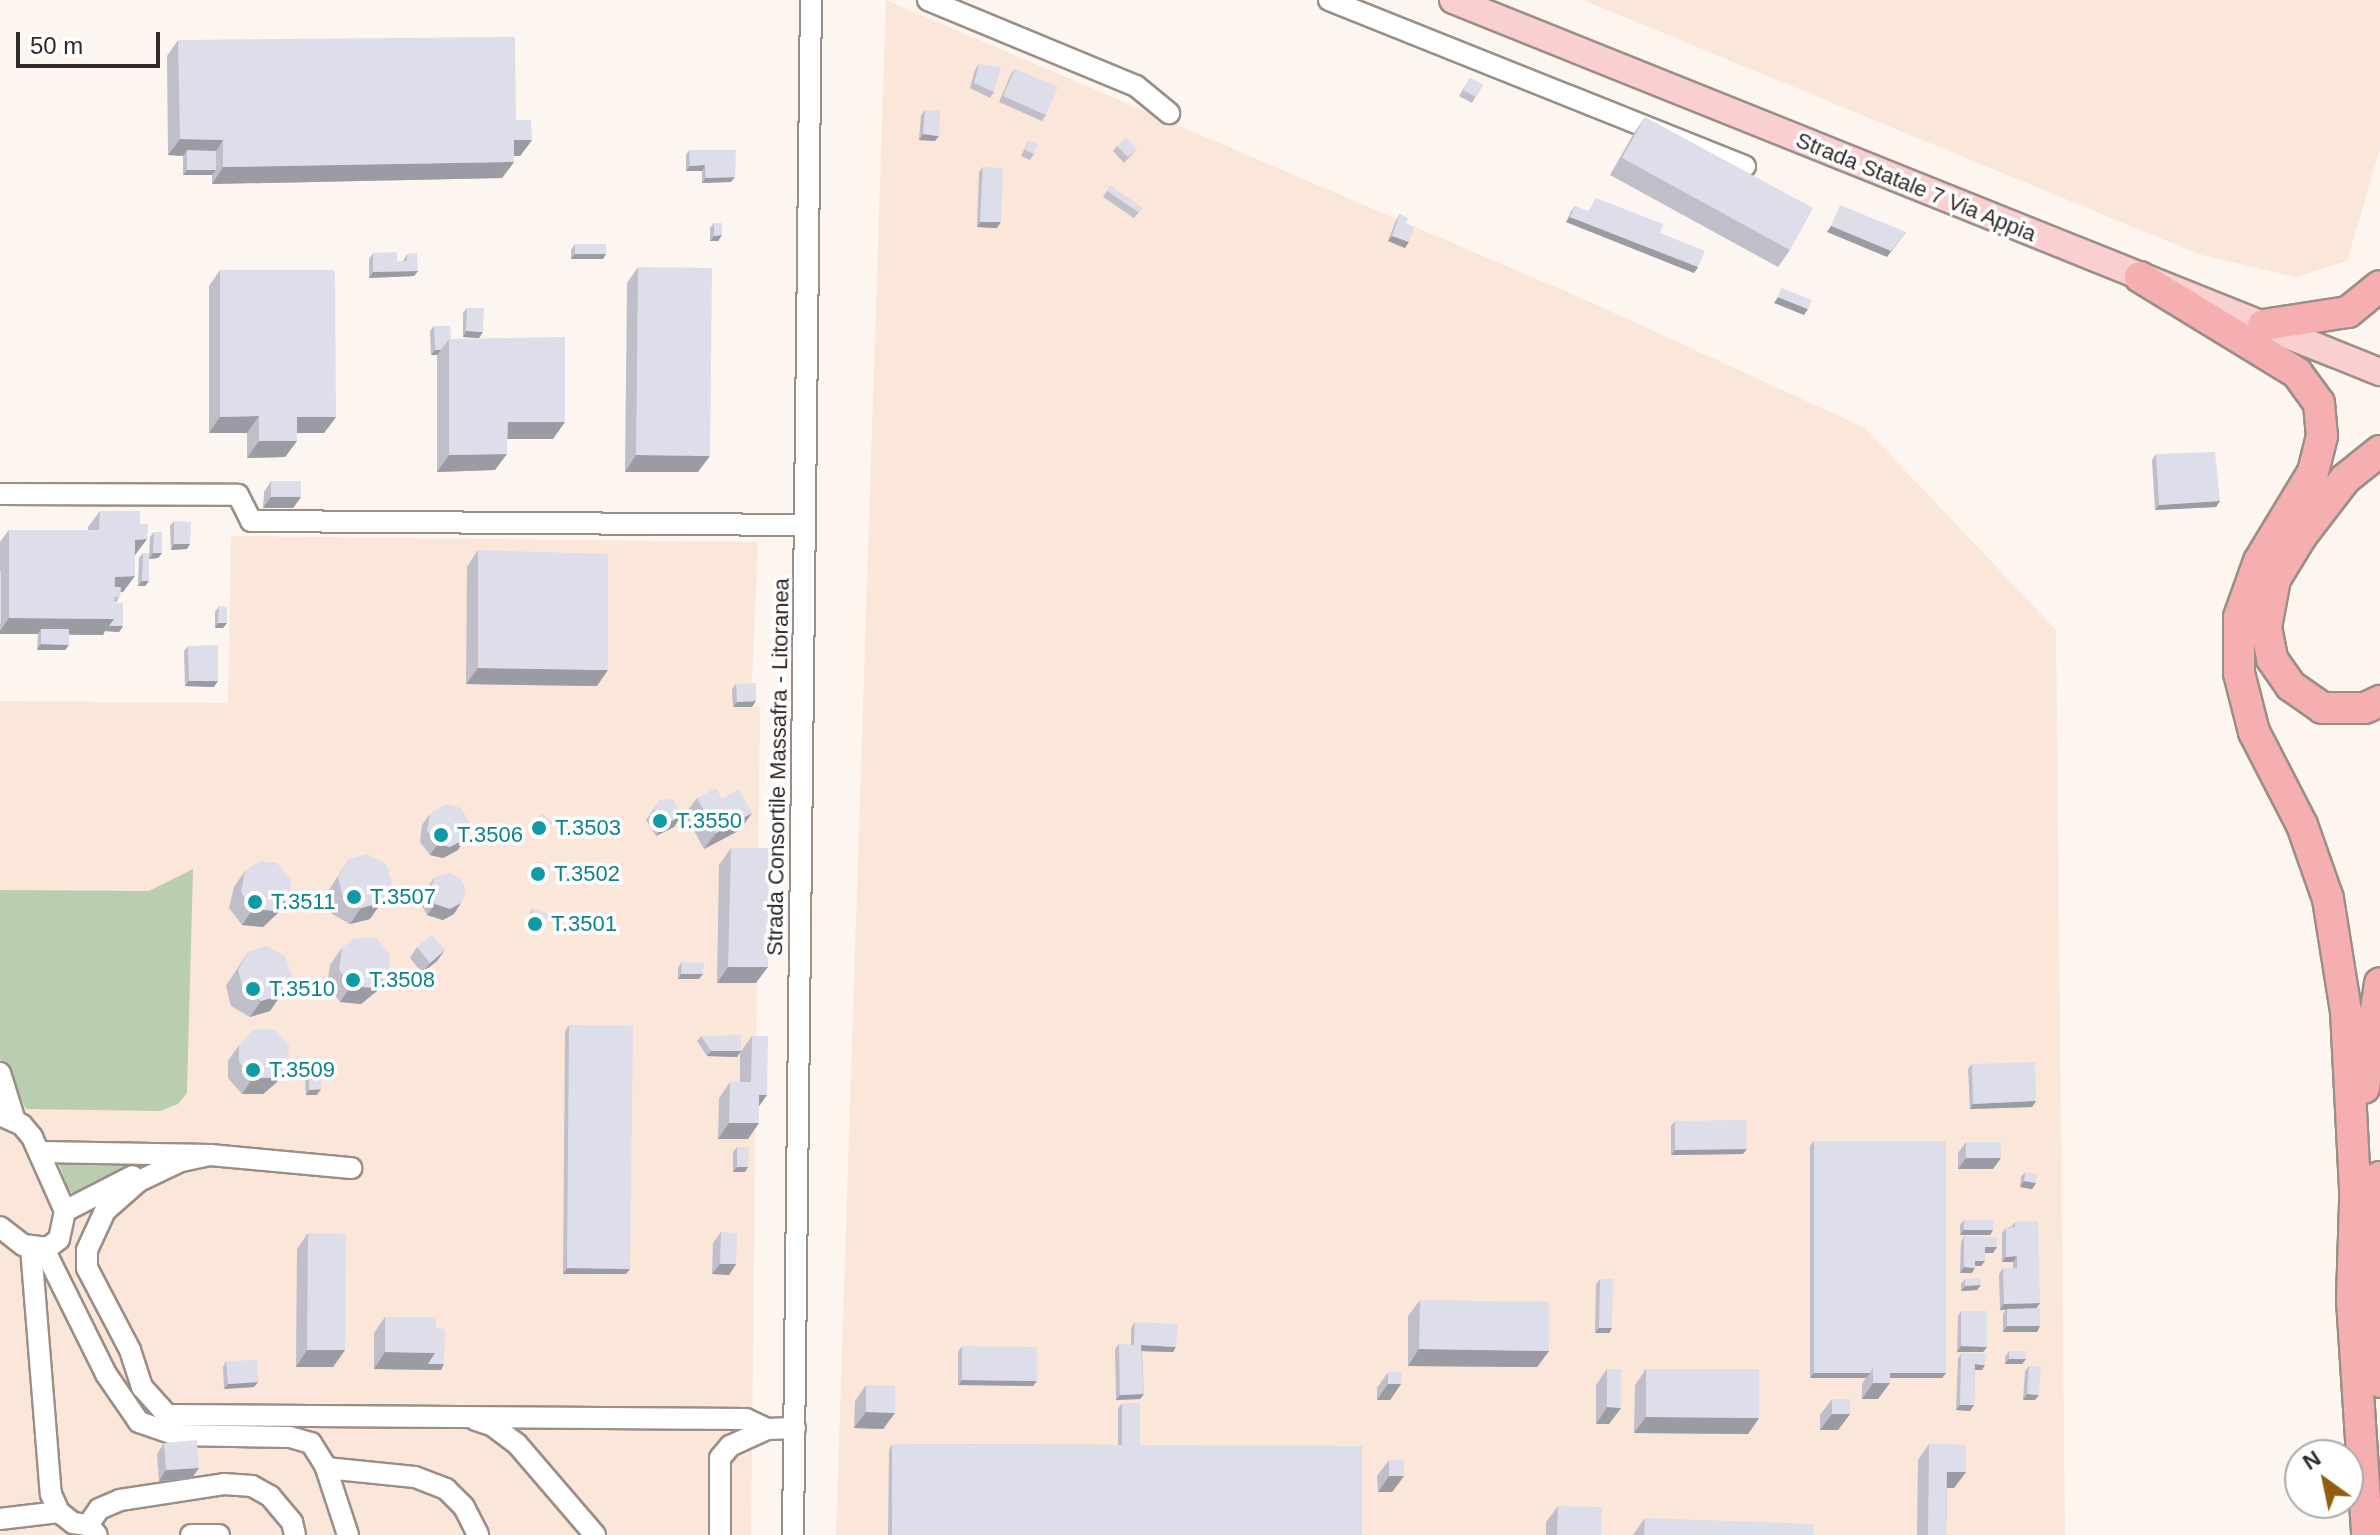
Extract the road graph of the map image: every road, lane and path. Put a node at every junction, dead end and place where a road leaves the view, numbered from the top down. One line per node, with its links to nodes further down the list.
1 (811, 0): 13 (street, Strada Consortile Massafra - Litoranea)
2 (928, 0): 5 (street)
3 (1329, 0): 6 (street)
4 (1453, 0): 7 (main road, Strada Statale 7 Via Appia)
5 (1169, 113)
6 (1745, 166)
7 (2140, 277): 9 (main road, Strada Statale 7 Via Appia); 21 (highway)
8 (2380, 286): 9 (highway)
9 (2263, 325): 10 (main road, Strada Statale 7 Via Appia)
10 (2380, 372)
11 (2380, 451): 14 (highway)
12 (0, 494): 13 (street)
13 (804, 525): 27 (street, Strada Consortile Massafra - Litoranea)
14 (2380, 701)
15 (2380, 983): 21 (highway)
16 (0, 1073): 17 (street)
17 (6, 1111): 18 (street)
18 (41, 1152): 19 (street); 22 (street)
19 (210, 1155): 20 (street); 22 (street); 26 (street)
20 (351, 1168)
21 (2373, 1189): 25 (highway); 41 (highway)
22 (65, 1211): 24 (street)
23 (0, 1227): 24 (street)
24 (38, 1248): 29 (street); 30 (street)
25 (2380, 1382)
26 (466, 1417): 28 (street); 38 (street)
27 (795, 1428): 28 (street); 40 (street, Strada Consortile Massafra - Litoranea)
28 (767, 1429): 39 (street)
29 (326, 1468): 36 (street); 37 (street)
30 (59, 1512): 31 (street); 32 (street)
31 (0, 1519)
32 (93, 1530): 35 (street)
33 (191, 1535): 34 (street)
34 (219, 1535)
35 (295, 1535)
36 (348, 1535)
37 (478, 1535)
38 (595, 1535)
39 (720, 1535)
40 (793, 1535)
41 (2367, 1535)

